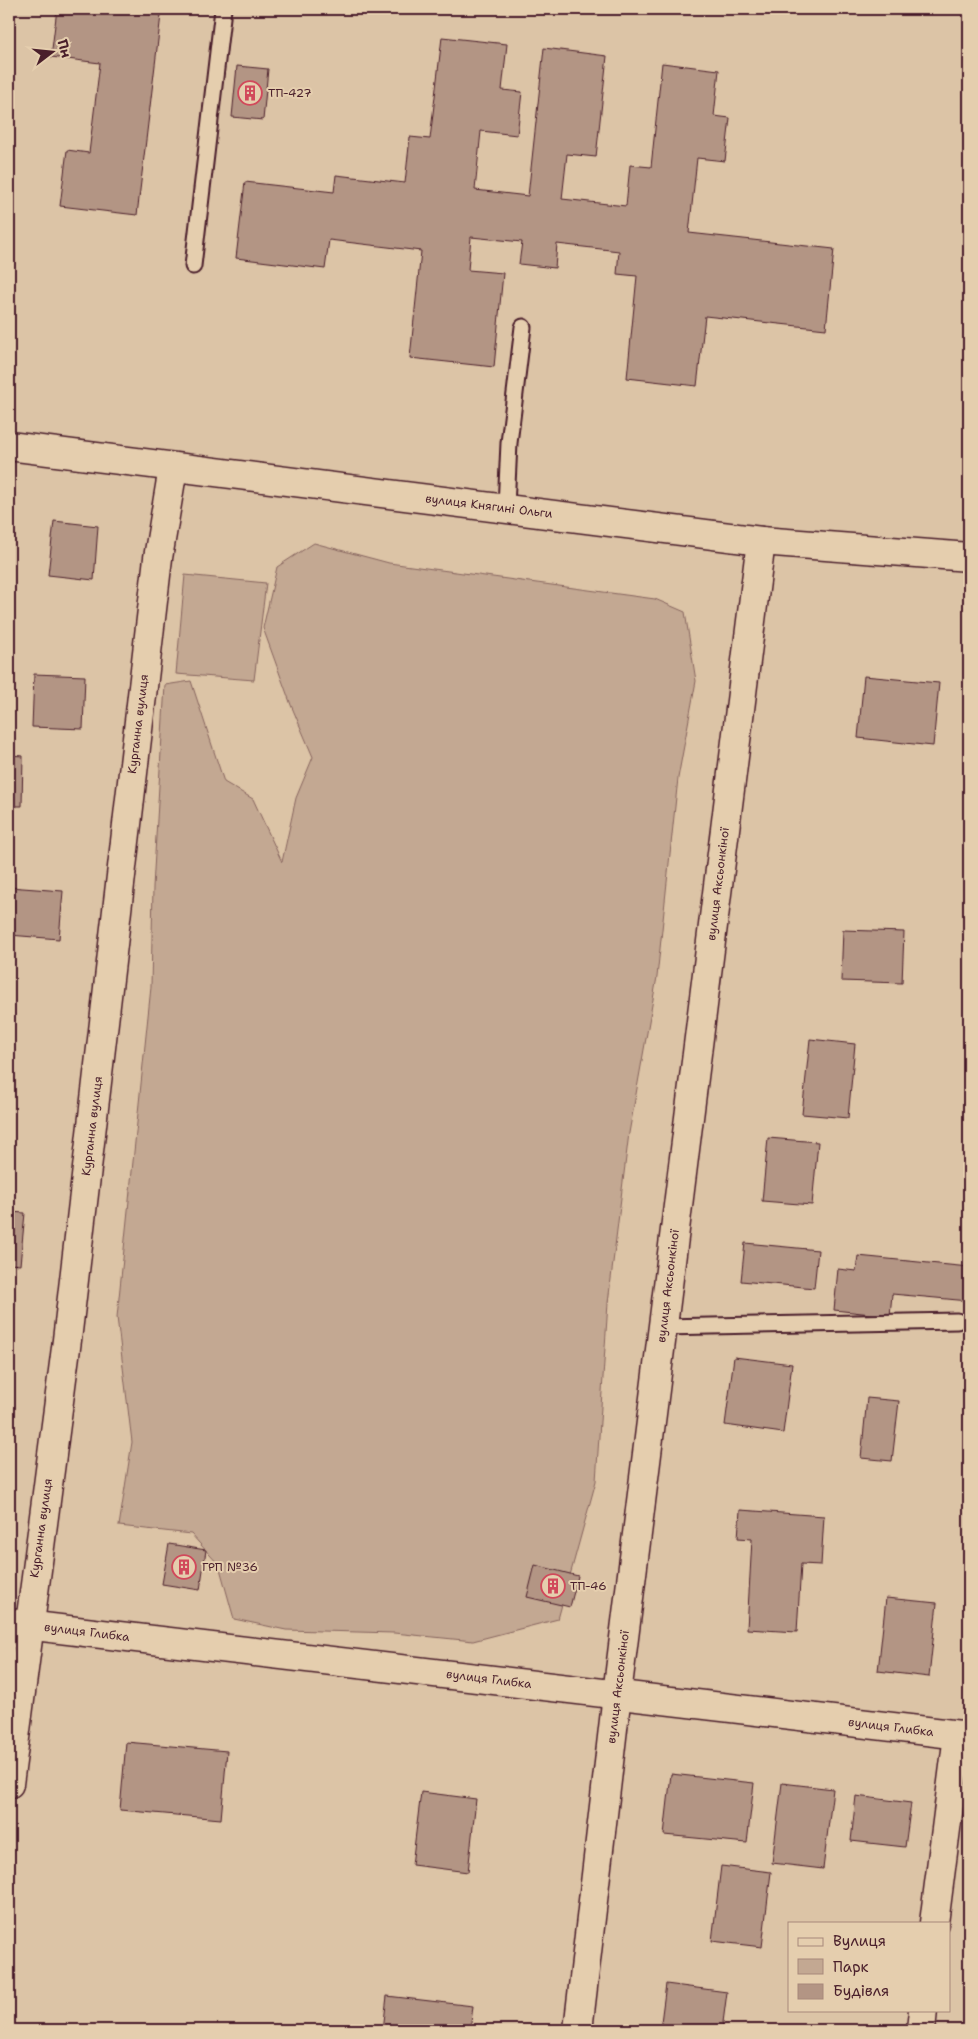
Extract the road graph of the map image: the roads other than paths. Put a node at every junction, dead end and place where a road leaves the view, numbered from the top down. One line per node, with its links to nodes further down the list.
1 (223, 9): 2 (lane)
2 (193, 266)
3 (523, 327): 6 (lane)
4 (9, 446): 5 (street, вулиця Княгині Ольги)
5 (174, 468): 6 (street, вулиця Княгині Ольги); 11 (street, Курганна вулиця)
6 (506, 508): 7 (street, вулиця Княгині Ольги)
7 (762, 541): 8 (street, вулиця Княгині Ольги); 10 (street, вулиця Аксьонкіної)
8 (969, 557)
9 (957, 1321): 10 (lane)
10 (663, 1327): 12 (street, вулиця Аксьонкіної)
11 (19, 1624): 12 (street, вулиця Глибка); 14 (street, Курганна вулиця)
12 (617, 1694): 13 (street, вулиця Глибка); 17 (street, вулиця Аксьонкіної)
13 (963, 1736): 15 (street)
14 (9, 1784)
15 (934, 1922)
16 (923, 2012): 18 (street)
17 (578, 2030)
18 (921, 2030)

